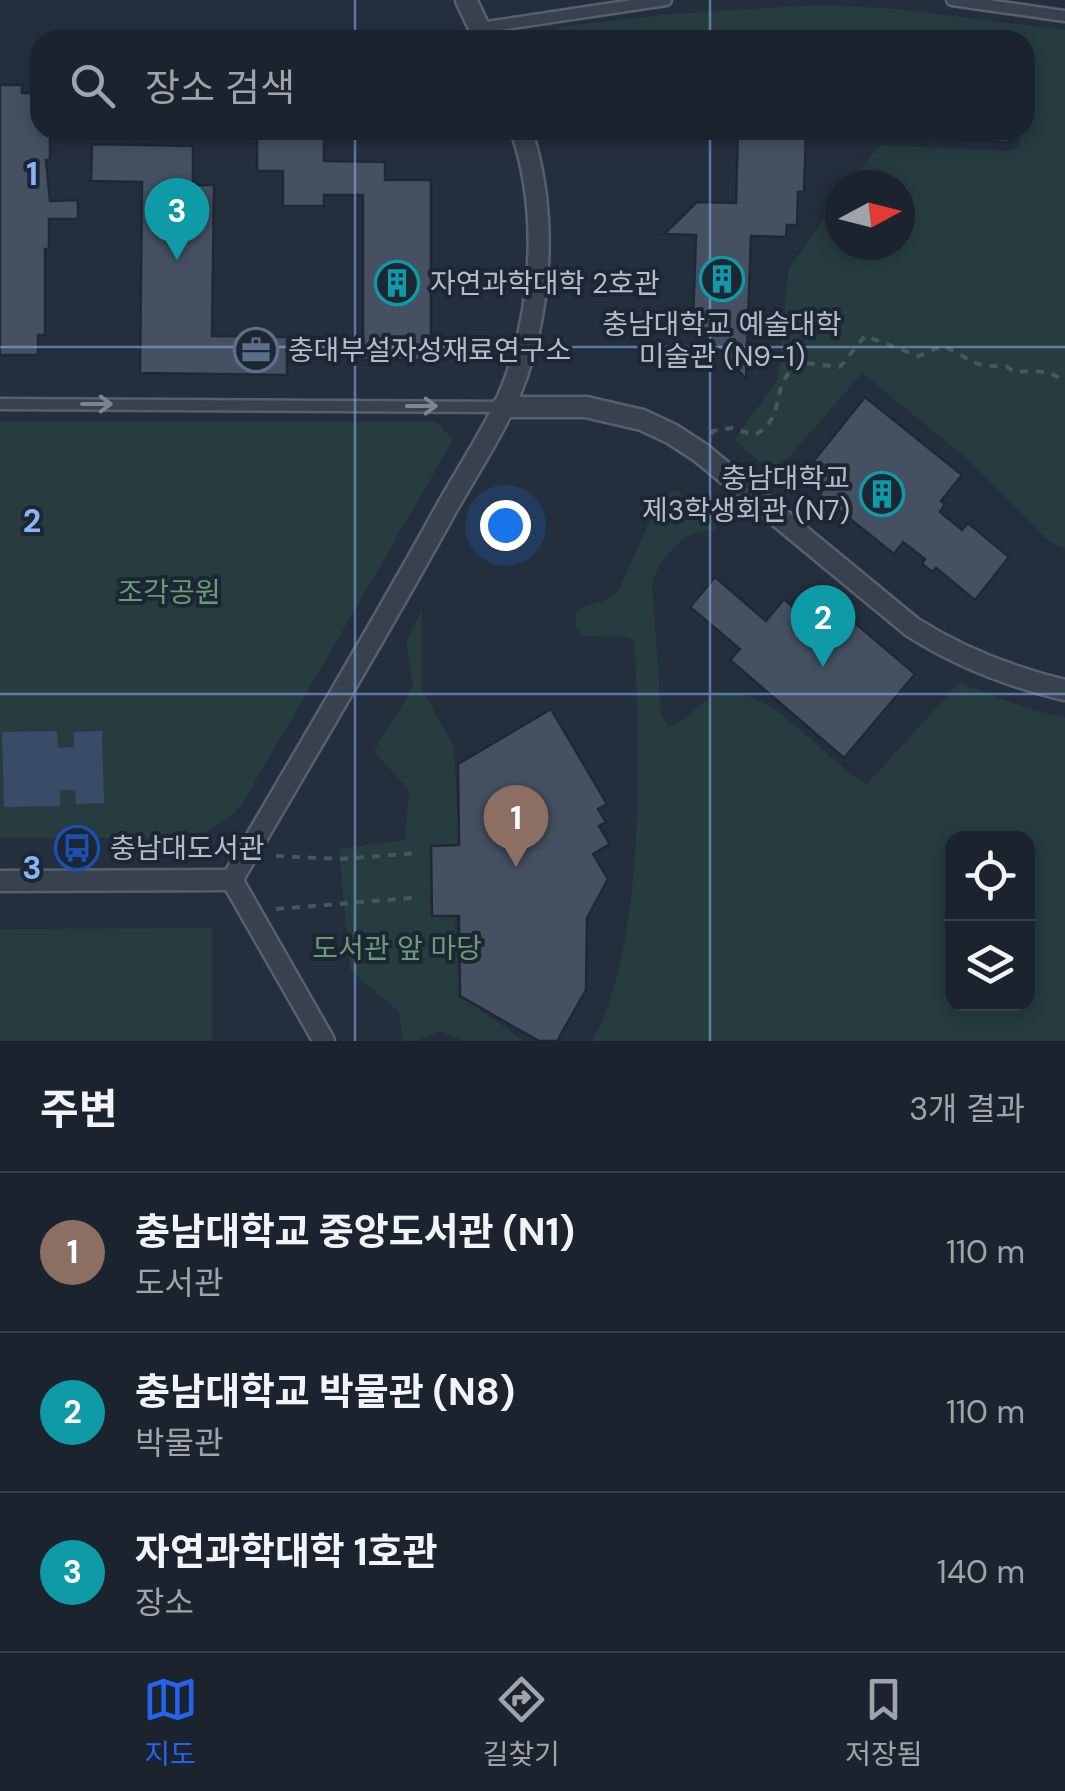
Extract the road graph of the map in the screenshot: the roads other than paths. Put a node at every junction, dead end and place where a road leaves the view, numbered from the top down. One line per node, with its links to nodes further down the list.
1 (466, 0): 5 (street)
2 (666, 0): 6 (lane)
3 (952, 0): 4 (lane)
4 (1065, 16)
5 (480, 30)
6 (504, 30)
7 (523, 140): 9 (street)
8 (0, 404): 9 (lane, one-way to 9)
9 (502, 407): 10 (street); 11 (street)
10 (1065, 690)
11 (232, 880): 12 (street); 13 (street)
12 (0, 881)
13 (324, 1041)

